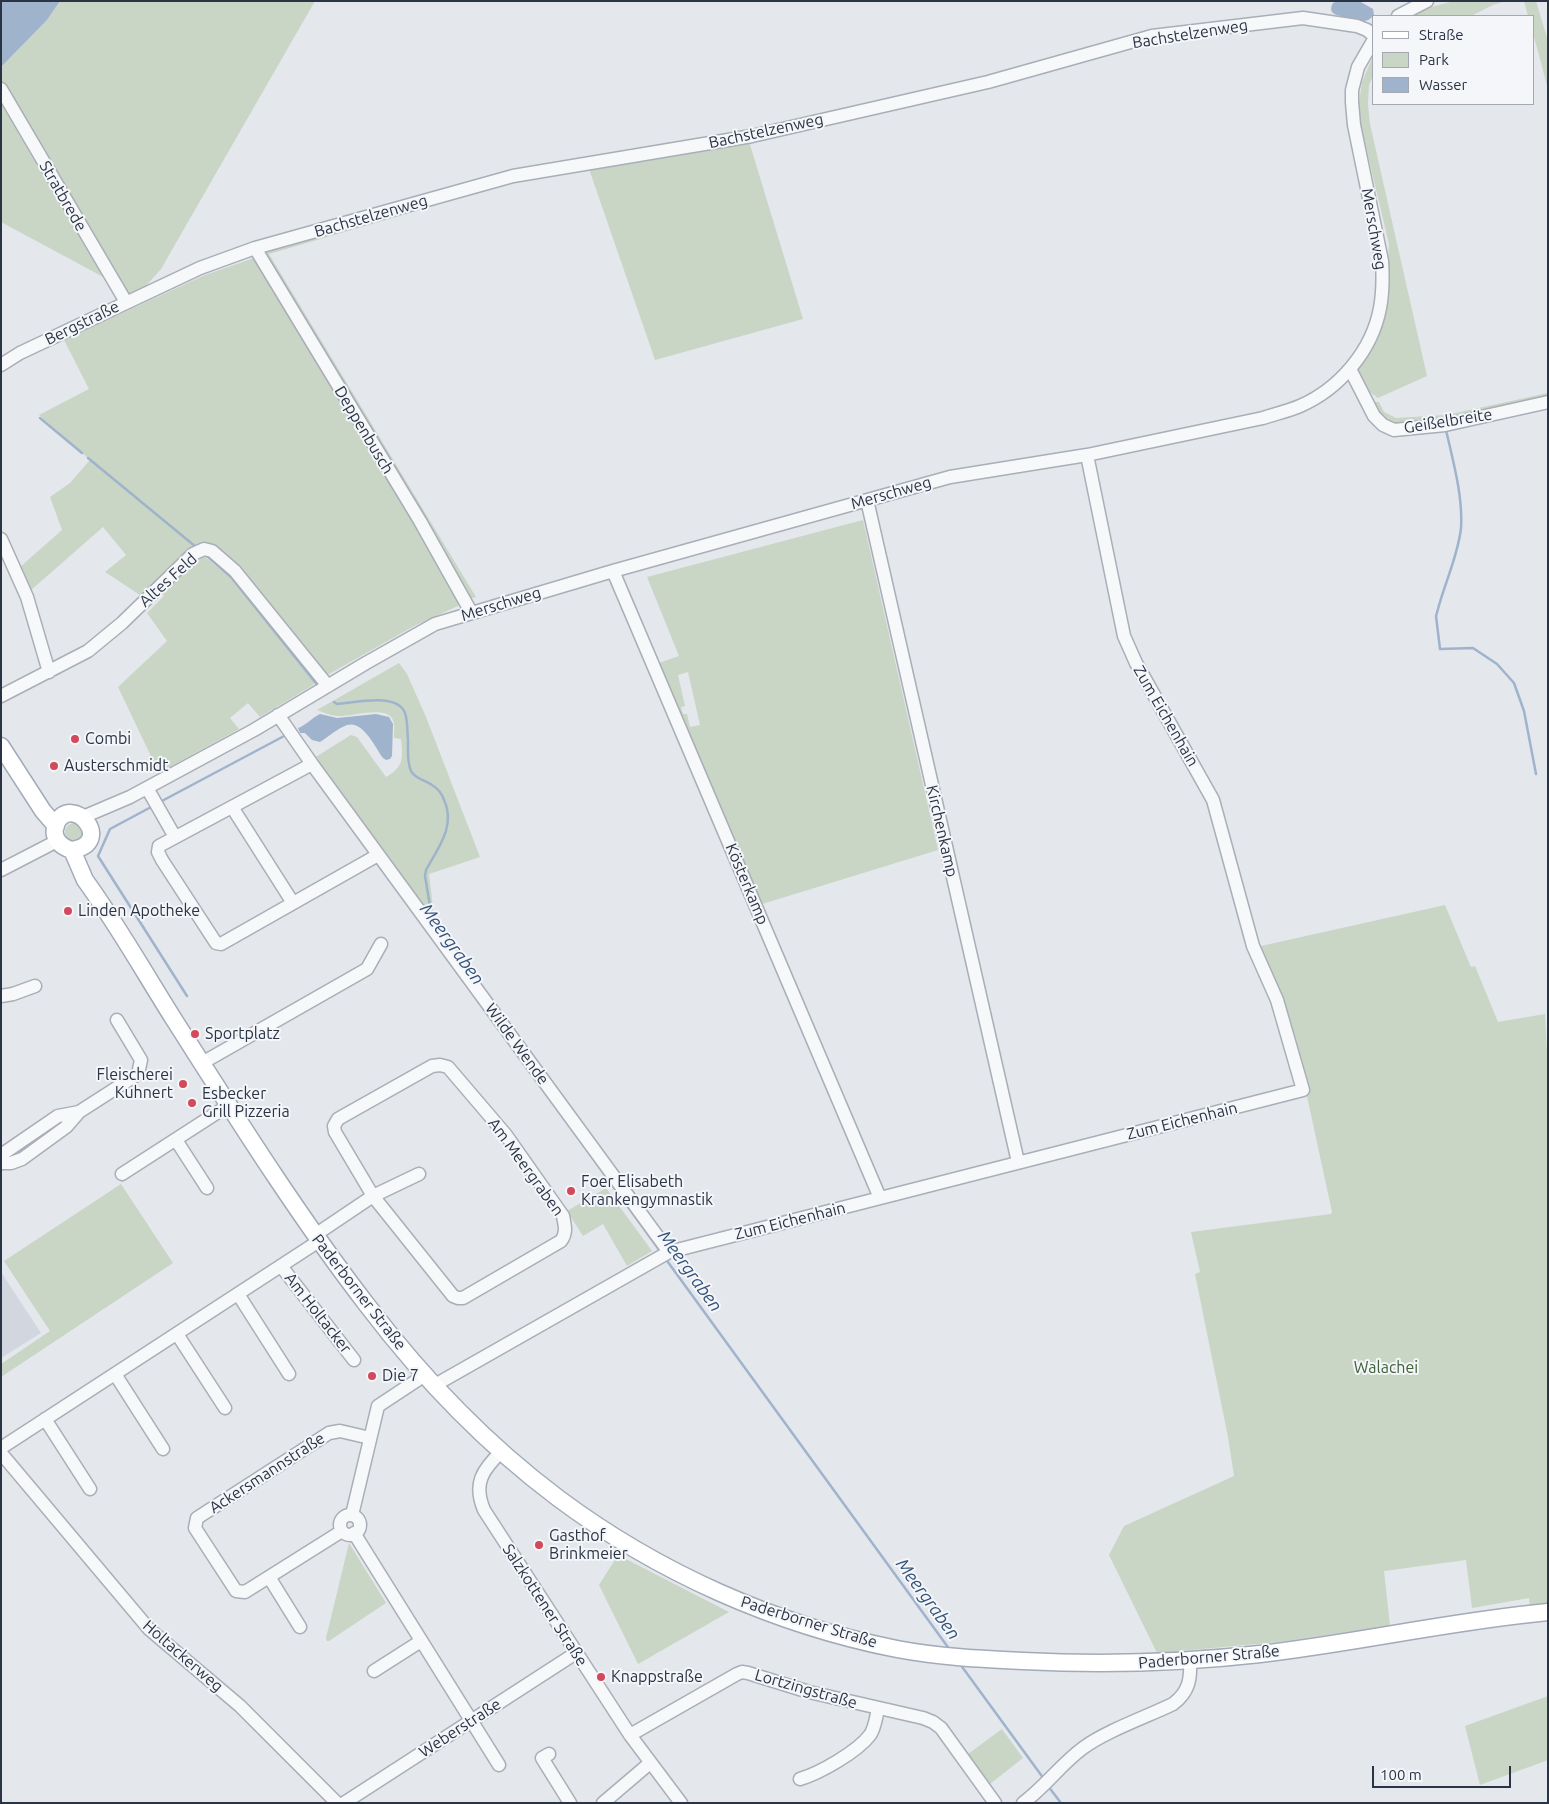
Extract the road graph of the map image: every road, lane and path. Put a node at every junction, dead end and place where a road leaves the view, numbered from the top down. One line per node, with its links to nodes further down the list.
1 (1427, 1): 2 (street)
2 (1400, 15)
3 (1372, 34): 6 (street, Bachstelzenweg)
4 (1372, 43): 10 (street, Merschweg)
5 (1, 89): 8 (street, Stratbrede)
6 (255, 248): 7 (street, Bachstelzenweg); 16 (street, Deppenbusch)
7 (164, 283): 8 (street, Bergstraße)
8 (126, 302): 9 (street, Bergstraße)
9 (1, 365)
10 (1350, 369): 11 (street, Geißelbreite); 12 (street, Merschweg)
11 (1548, 402)
12 (1087, 456): 13 (street, Merschweg); 43 (street, Zum Eichenhain)
13 (867, 500): 15 (street, Merschweg); 43 (street, Kirchenkamp)
14 (1, 539): 17 (street)
15 (613, 571): 16 (street, Merschweg); 48 (street, Kösterkamp)
16 (471, 612): 18 (street, Merschweg)
17 (49, 672): 18 (street, Altes Feld); 19 (street, Altes Feld)
18 (328, 686): 20 (street, Merschweg)
19 (1, 696)
20 (278, 716): 22 (street, Wilde Wende); 23 (street, Merschweg)
21 (1, 746): 25 (main road)
22 (312, 764): 24 (street); 29 (street, Wilde Wende)
23 (147, 788): 26 (street, Merschweg); 27 (street)
24 (232, 807): 27 (street); 32 (street)
25 (59, 827): 26 (main road); 28 (main road); 30 (street)
26 (87, 830): 28 (main road); 31 (main road, Paderborner Straße)
27 (175, 837): 32 (street)
28 (72, 850): 31 (main road, Paderborner Straße)
29 (378, 855): 32 (street); 50 (street, Wilde Wende)
30 (1, 870)
31 (96, 894): 37 (main road, Paderborner Straße)
32 (293, 903)
33 (381, 944): 37 (street)
34 (35, 986): 35 (street)
35 (1, 996)
36 (117, 1020): 39 (street)
37 (202, 1063): 38 (main road, Paderborner Straße)
38 (229, 1105): 40 (street); 49 (main road, Paderborner Straße)
39 (79, 1112): 41 (street); 42 (street)
40 (176, 1140): 44 (street); 46 (street)
41 (1, 1155)
42 (1, 1162)
43 (1018, 1162): 48 (street, Zum Eichenhain)
44 (122, 1174)
45 (419, 1174): 47 (street)
46 (207, 1188)
47 (373, 1196): 47 (street, Am Meergraben); 49 (street)
48 (880, 1198): 50 (street, Zum Eichenhain)
49 (317, 1238): 51 (street, Am Holtacker); 57 (main road, Paderborner Straße)
50 (669, 1252): 57 (street, Zum Eichenhain)
51 (281, 1266): 52 (street, Am Holtacker); 54 (street, Am Holtacker)
52 (238, 1294): 53 (street, Am Holtacker); 56 (street)
53 (177, 1334): 55 (street, Am Holtacker); 58 (street)
54 (354, 1360)
55 (115, 1374): 59 (street, Am Holtacker); 62 (street)
56 (289, 1374)
57 (430, 1380): 60 (street, Ackersmannstraße); 63 (main road, Paderborner Straße)
58 (225, 1408)
59 (45, 1419): 61 (street, Am Holtacker); 65 (street)
60 (370, 1438): 66 (street, Ackersmannstraße); 67 (street, Ackersmannstraße)
61 (1, 1448)
62 (163, 1449)
63 (502, 1452): 71 (street, Salzkottener Straße); 72 (main road, Paderborner Straße)
64 (1, 1453): 81 (street, Holtackerweg)
65 (90, 1489)
66 (348, 1532): 67 (street, Ackersmannstraße); 70 (street)
67 (269, 1577): 69 (street)
68 (1548, 1612): 72 (main road, Paderborner Straße)
69 (300, 1627)
70 (422, 1641): 73 (street); 75 (street)
71 (576, 1653): 75 (street, Weberstraße); 76 (street, Salzkottener Straße)
72 (1190, 1660): 87 (street)
73 (374, 1671)
74 (878, 1709): 76 (street, Lortzingstraße); 80 (street, Lortzingstraße); 86 (street, Lortzingstraße)
75 (471, 1720): 79 (street); 82 (street, Weberstraße)
76 (630, 1735): 78 (street, Salzkottener Straße)
77 (549, 1754): 83 (street)
78 (650, 1763): 84 (street); 85 (street, Salzkottener Straße)
79 (499, 1766)
80 (800, 1779)
81 (336, 1803)
82 (344, 1803)
83 (570, 1803)
84 (603, 1803)
85 (681, 1803)
86 (995, 1803)
87 (1023, 1803)

